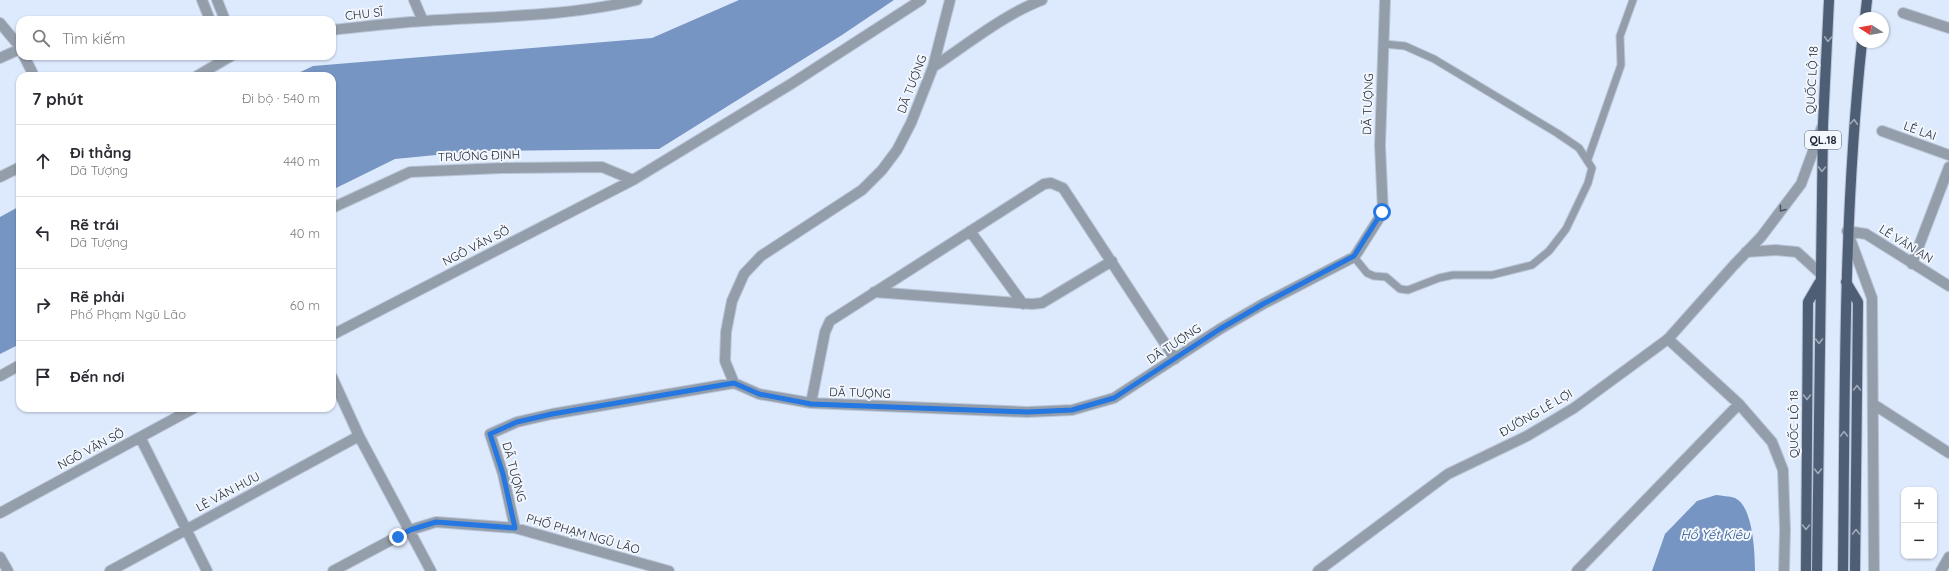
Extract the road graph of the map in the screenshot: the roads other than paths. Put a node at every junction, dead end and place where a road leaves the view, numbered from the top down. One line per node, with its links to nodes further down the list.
1 (202, 0): 14 (street)
2 (217, 0): 15 (street)
3 (414, 0): 16 (street)
4 (636, 0): 16 (street, CHU SĨ)
5 (921, 0): 37 (street, NGÔ VĂN SỞ)
6 (950, 0): 27 (street, DÃ TƯỢNG)
7 (1042, 0): 27 (street)
8 (1385, 0): 21 (street, DÃ TƯỢNG)
9 (1634, 0): 33 (lane)
10 (1830, 0): 30 (main road, QUỐC LỘ 18 / QL.18, one-way to 30)
11 (1867, 0): 12 (main road)
12 (1866, 12)
13 (1903, 13): 18 (street)
14 (208, 16)
15 (223, 16)
16 (422, 21): 19 (street, CHU SĨ)
17 (0, 23): 20 (street)
18 (1949, 28)
19 (336, 30)
20 (16, 43)
21 (1384, 44): 33 (lane); 42 (street, DÃ TƯỢNG)
22 (1861, 48): 40 (main road, QL.18, one-way to 22)
23 (16, 50): 24 (street)
24 (0, 58)
25 (26, 60): 28 (street)
26 (224, 60): 29 (street)
27 (933, 67): 55 (street, DÃ TƯỢNG)
28 (32, 72)
29 (204, 72)
30 (1823, 124): 41 (street, ĐƯỜNG LÊ LỢI, one-way to 41); 45 (main road, QUỐC LỘ 18 / QL.18, one-way to 45)
31 (1882, 131): 32 (street, LÊ LAI)
32 (1949, 155)
33 (1588, 160): 42 (lane)
34 (1949, 167): 44 (street)
35 (16, 169): 36 (street)
36 (0, 177)
37 (633, 180): 38 (street, TRƯƠNG ĐỊNH); 50 (street, NGÔ VĂN SỞ)
38 (336, 206)
39 (970, 231): 43 (street); 48 (street); 49 (street)
40 (1847, 231): 44 (street, LÊ VĂN AN); 46 (main road, QL.18); 59 (street)
41 (1746, 252): 45 (street); 51 (street, ĐƯỜNG LÊ LỢI)
42 (1354, 256): 52 (street, DÃ TƯỢNG)
43 (1112, 261): 49 (street); 52 (street)
44 (1912, 264): 47 (street, LÊ VĂN AN)
45 (1820, 277): 79 (main road, QUỐC LỘ 18 / QL.18, one-way to 79); 80 (main road, QUỐC LỘ 18 / QL.18, one-way to 80)
46 (1846, 282): 81 (main road, QL.18, one-way to 46); 82 (main road, one-way to 46)
47 (1949, 286)
48 (874, 292): 49 (street); 57 (street)
49 (1023, 304)
50 (336, 333)
51 (1668, 339): 58 (street); 76 (street, ĐƯỜNG LÊ LỢI)
52 (1175, 359): 57 (street, DÃ TƯỢNG)
53 (16, 367): 54 (street)
54 (0, 376)
55 (734, 383): 57 (street, DÃ TƯỢNG); 65 (street, DÃ TƯỢNG)
56 (336, 387): 61 (street)
57 (811, 404)
58 (1739, 404): 77 (street); 78 (street)
59 (1873, 404): 63 (street); 83 (street)
60 (187, 412): 62 (street, NGÔ VĂN SỞ)
61 (359, 436): 66 (street, LÊ VĂN HƯU); 67 (street)
62 (140, 437): 64 (street, NGÔ VĂN SỞ); 66 (street)
63 (1949, 453)
64 (0, 513)
65 (515, 528): 67 (street, PHỐ PHẠM NGŨ LÃO); 75 (street, PHỐ PHẠM NGŨ LÃO)
66 (186, 529): 71 (street, LÊ VĂN HƯU); 72 (street)
67 (410, 530): 73 (street, PHỐ PHẠM NGŨ LÃO); 74 (street)
68 (1949, 557): 84 (street)
69 (0, 558): 70 (street)
70 (8, 571)
71 (110, 571)
72 (207, 571)
73 (333, 571)
74 (431, 571)
75 (669, 571)
76 (1318, 571)
77 (1577, 571)
78 (1784, 571)
79 (1806, 571)
80 (1818, 571)
81 (1843, 571)
82 (1855, 571)
83 (1874, 571)
84 (1941, 571)

